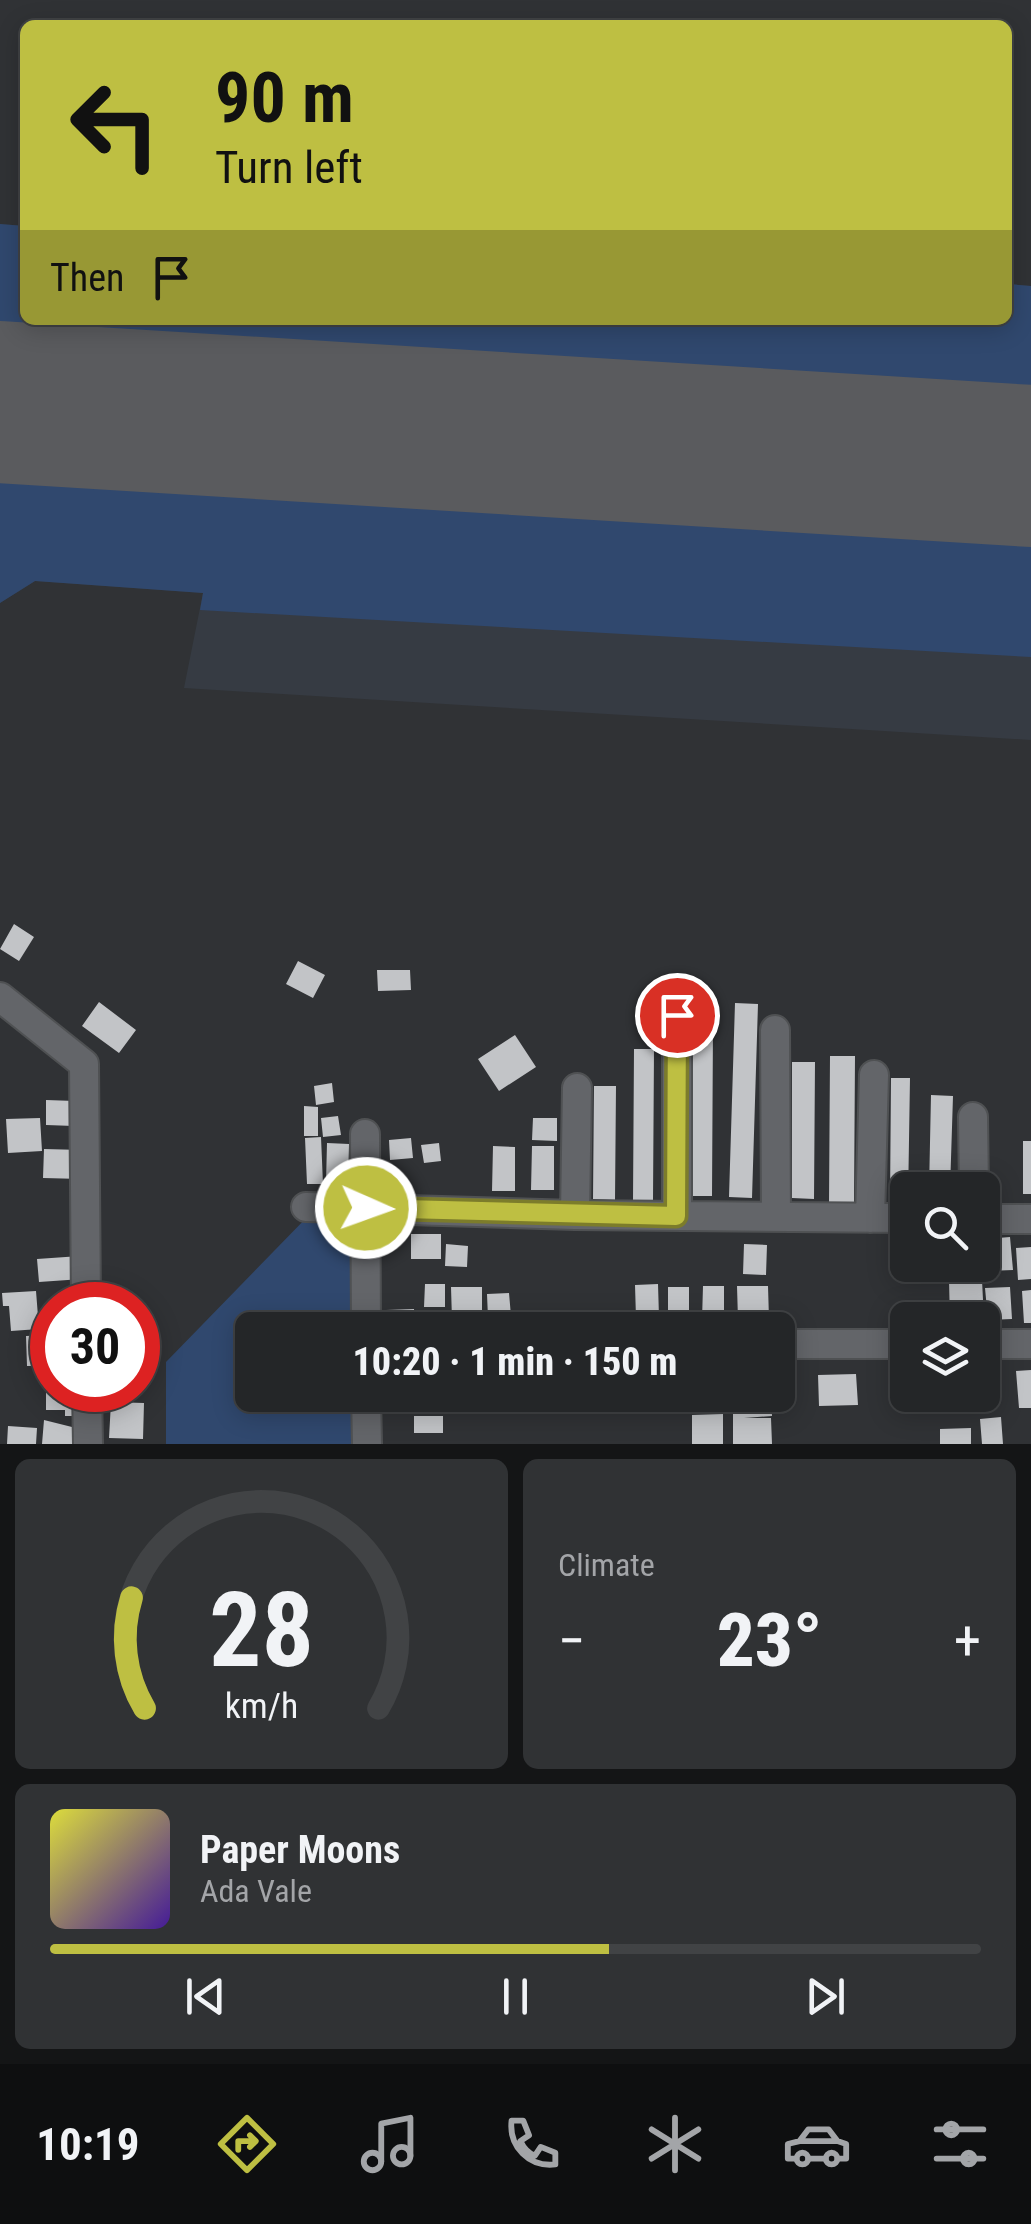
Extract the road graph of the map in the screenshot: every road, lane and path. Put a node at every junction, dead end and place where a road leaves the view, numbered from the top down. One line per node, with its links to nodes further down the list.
1 (0, 997): 18 (street)
2 (677, 1015): 12 (street)
3 (775, 1030): 13 (street)
4 (874, 1075): 14 (street)
5 (577, 1088): 11 (street)
6 (972, 1116): 8 (street)
7 (365, 1134): 10 (street)
8 (974, 1172)
9 (306, 1207): 10 (street)
10 (366, 1208): 11 (street); 19 (street)
11 (575, 1216): 12 (street)
12 (676, 1216): 13 (street)
13 (776, 1217): 14 (street)
14 (870, 1218): 15 (street)
15 (890, 1218)
16 (1000, 1219): 17 (street)
17 (1031, 1219)
18 (86, 1282)
19 (366, 1312)
20 (795, 1344): 21 (street)
21 (890, 1344)
22 (1000, 1344): 23 (street)
23 (1031, 1344)
24 (87, 1412): 26 (street)
25 (366, 1412): 27 (street)
26 (88, 1444)
27 (367, 1444)

